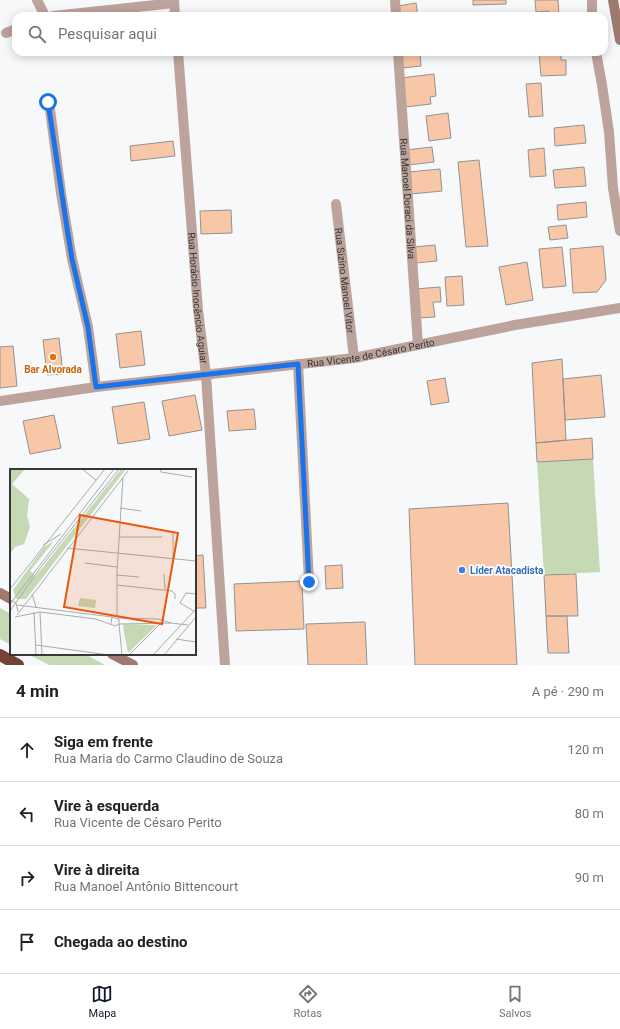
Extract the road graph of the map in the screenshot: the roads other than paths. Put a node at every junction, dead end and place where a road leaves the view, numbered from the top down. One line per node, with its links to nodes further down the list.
1 (38, 0): 6 (street)
2 (395, 0): 9 (street)
3 (592, 0): 10 (street)
4 (174, 1): 7 (street); 8 (street)
5 (616, 6): 13 (main road)
6 (43, 12)
7 (85, 12)
8 (175, 12)
9 (396, 12)
10 (592, 12)
11 (12, 30): 12 (street)
12 (6, 32)
13 (620, 40)
14 (178, 56): 24 (street, Rua Horácio Inocêncio Aguiar)
15 (398, 56): 21 (street, Rua Manoel Doraci da Silva)
16 (597, 56): 19 (street)
17 (48, 102): 25 (street)
18 (336, 204): 22 (street, Rua Sizino Manoel Vítor)
19 (620, 231)
20 (620, 308): 21 (street, Rua Vicente de Césaro Perito)
21 (418, 345): 22 (street, Rua Vicente de Césaro Perito)
22 (354, 358): 23 (street, Rua Vicente de Césaro Perito)
23 (298, 364): 24 (street, Rua Vicente de Césaro Perito); 27 (street)
24 (206, 375): 25 (street, Rua Vicente de Césaro Perito); 34 (street, Rua Horácio Inocêncio Aguiar)
25 (96, 387): 26 (street, Rua Vicente de Césaro Perito)
26 (0, 401)
27 (309, 582)
28 (0, 594): 29 (main road)
29 (10, 599)
30 (0, 655): 32 (highway)
31 (114, 655): 33 (main road)
32 (18, 665)
33 (133, 665)
34 (225, 665)

